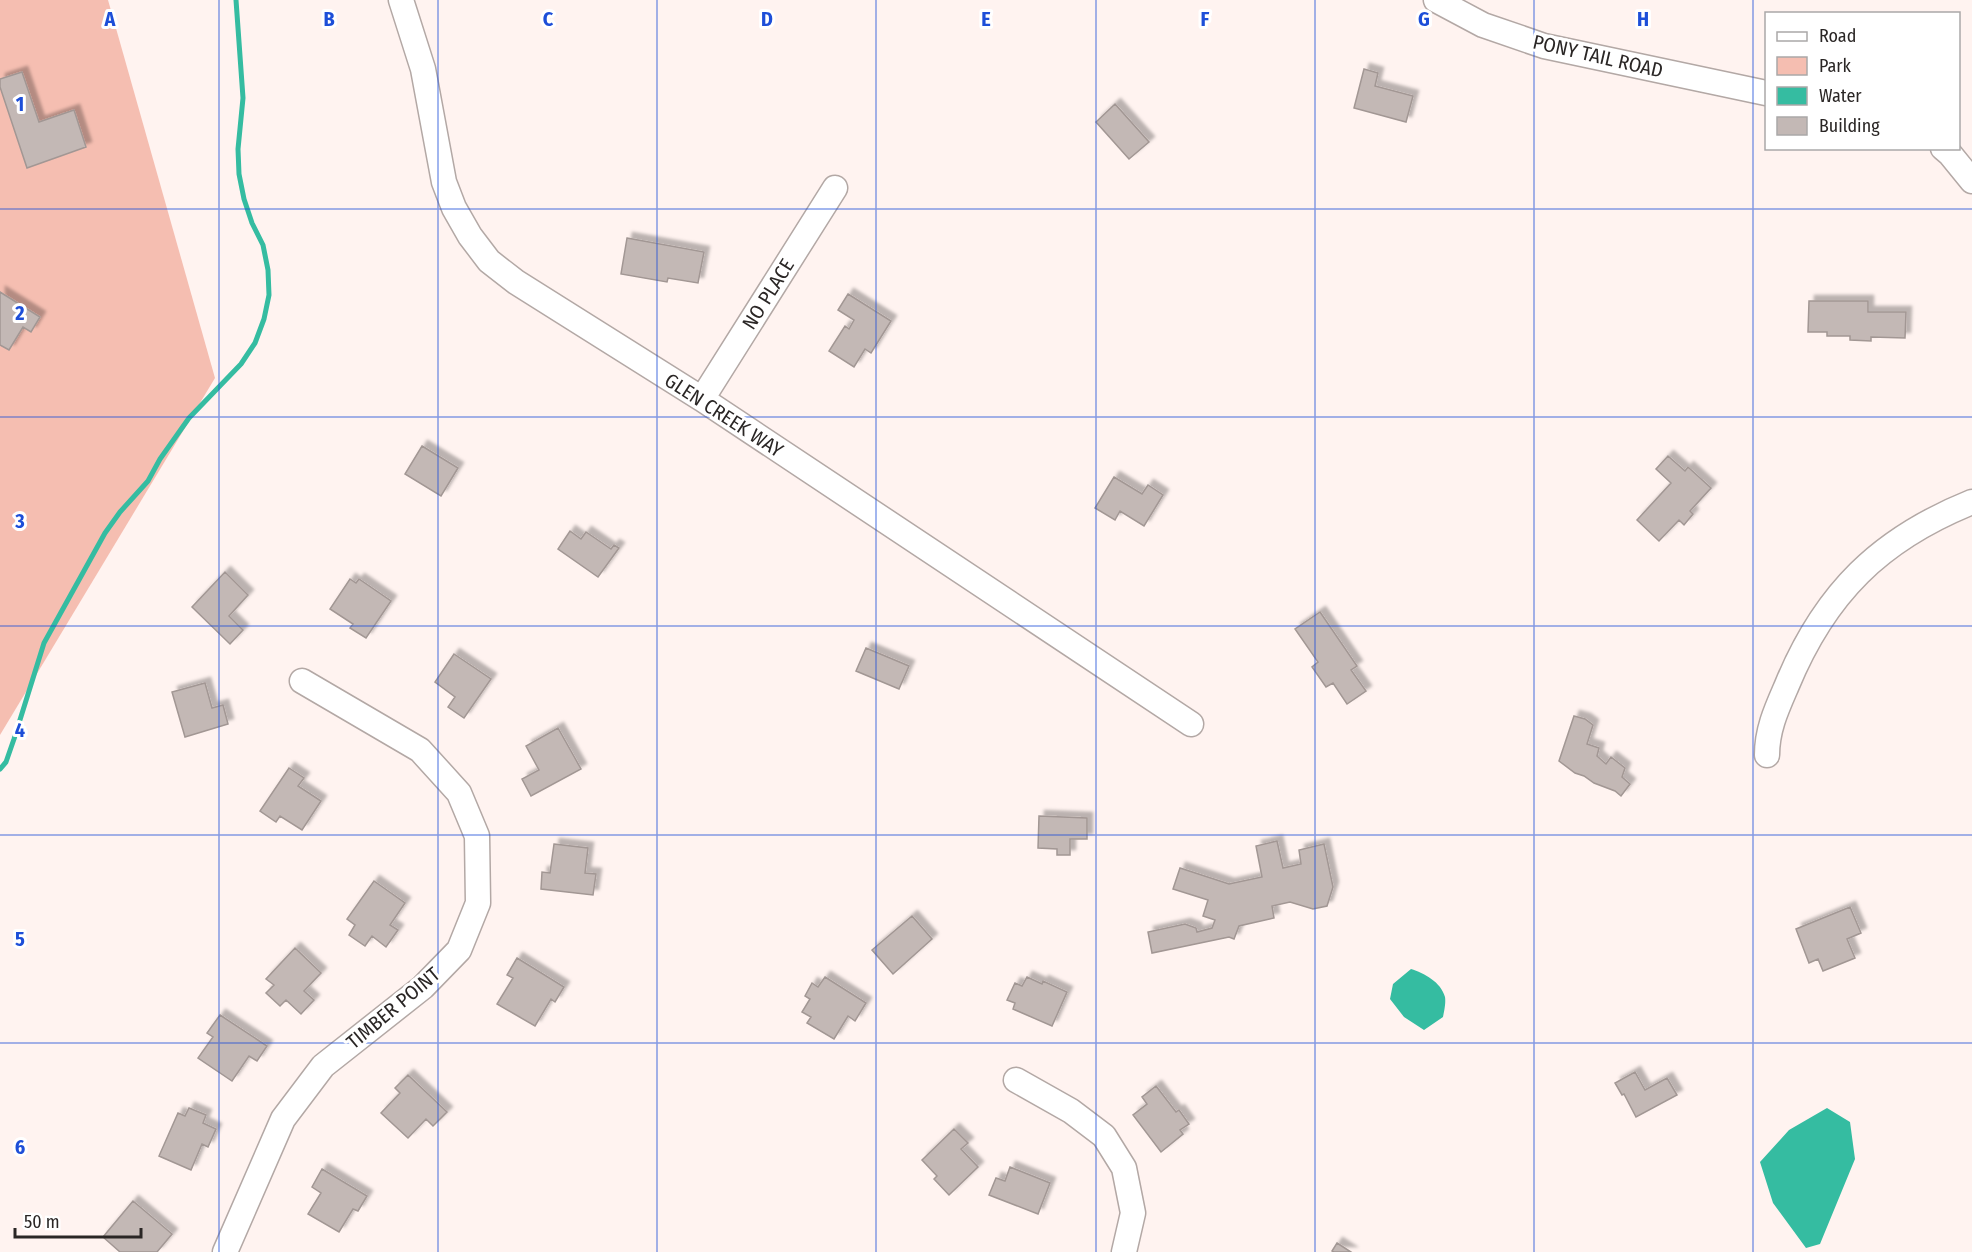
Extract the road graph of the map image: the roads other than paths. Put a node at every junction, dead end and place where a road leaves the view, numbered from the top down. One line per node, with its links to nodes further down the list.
1 (400, 0): 7 (street, GLEN CREEK WAY)
2 (1436, 0): 3 (street, PONY TAIL ROAD)
3 (1765, 93)
4 (1945, 150): 5 (street)
5 (1972, 181)
6 (835, 188): 7 (street, NO PLACE)
7 (702, 399): 10 (street, GLEN CREEK WAY)
8 (1972, 502): 11 (street)
9 (302, 681): 13 (street, TIMBER POINT)
10 (1191, 724)
11 (1767, 754)
12 (1017, 1080): 14 (street)
13 (225, 1252)
14 (1124, 1252)

